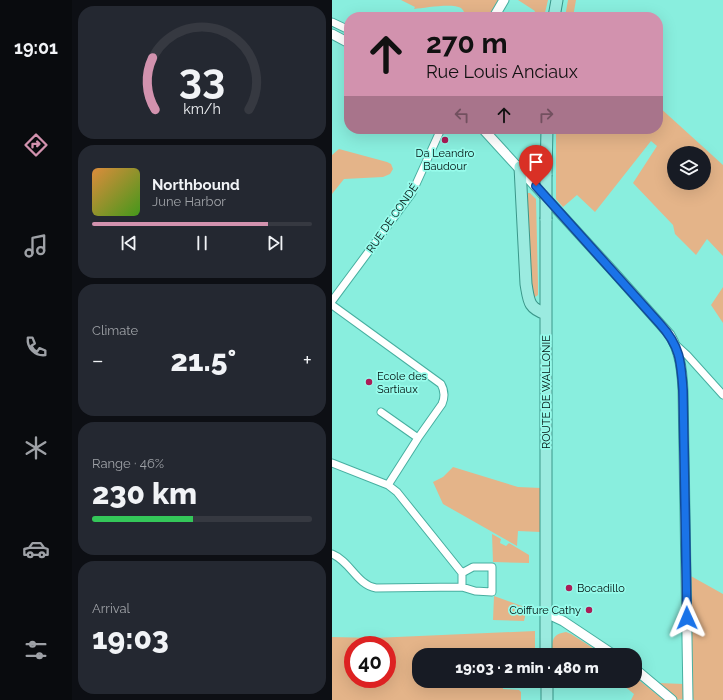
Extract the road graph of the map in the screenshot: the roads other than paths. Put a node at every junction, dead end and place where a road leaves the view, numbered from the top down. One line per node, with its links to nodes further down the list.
1 (504, 0): 3 (street)
2 (557, 0): 4 (main road)
3 (497, 12)
4 (555, 12)
5 (332, 22): 6 (street)
6 (344, 28)
7 (332, 34): 8 (street)
8 (344, 40)
9 (439, 134): 13 (street, RUE DE CONDÉ)
10 (488, 134): 12 (street)
11 (547, 134): 15 (main road, ROUTE DE WALLONIE, bridge)
12 (520, 167): 15 (main road); 16 (street)
13 (332, 300)
14 (332, 305): 19 (street)
15 (546, 314): 25 (main road, ROUTE DE WALLONIE)
16 (676, 345): 17 (street); 32 (street)
17 (723, 395)
18 (381, 412): 19 (street)
19 (418, 438): 21 (street)
20 (332, 463): 21 (street)
21 (388, 485): 23 (street)
22 (332, 554): 24 (street)
23 (462, 573): 24 (street); 24 (street)
24 (462, 587)
25 (546, 614): 26 (main road, ROUTE DE WALLONIE); 27 (street)
26 (546, 648)
27 (604, 648)
28 (642, 675): 31 (street)
29 (547, 688): 30 (main road)
30 (547, 700)
31 (672, 700)
32 (688, 700)

